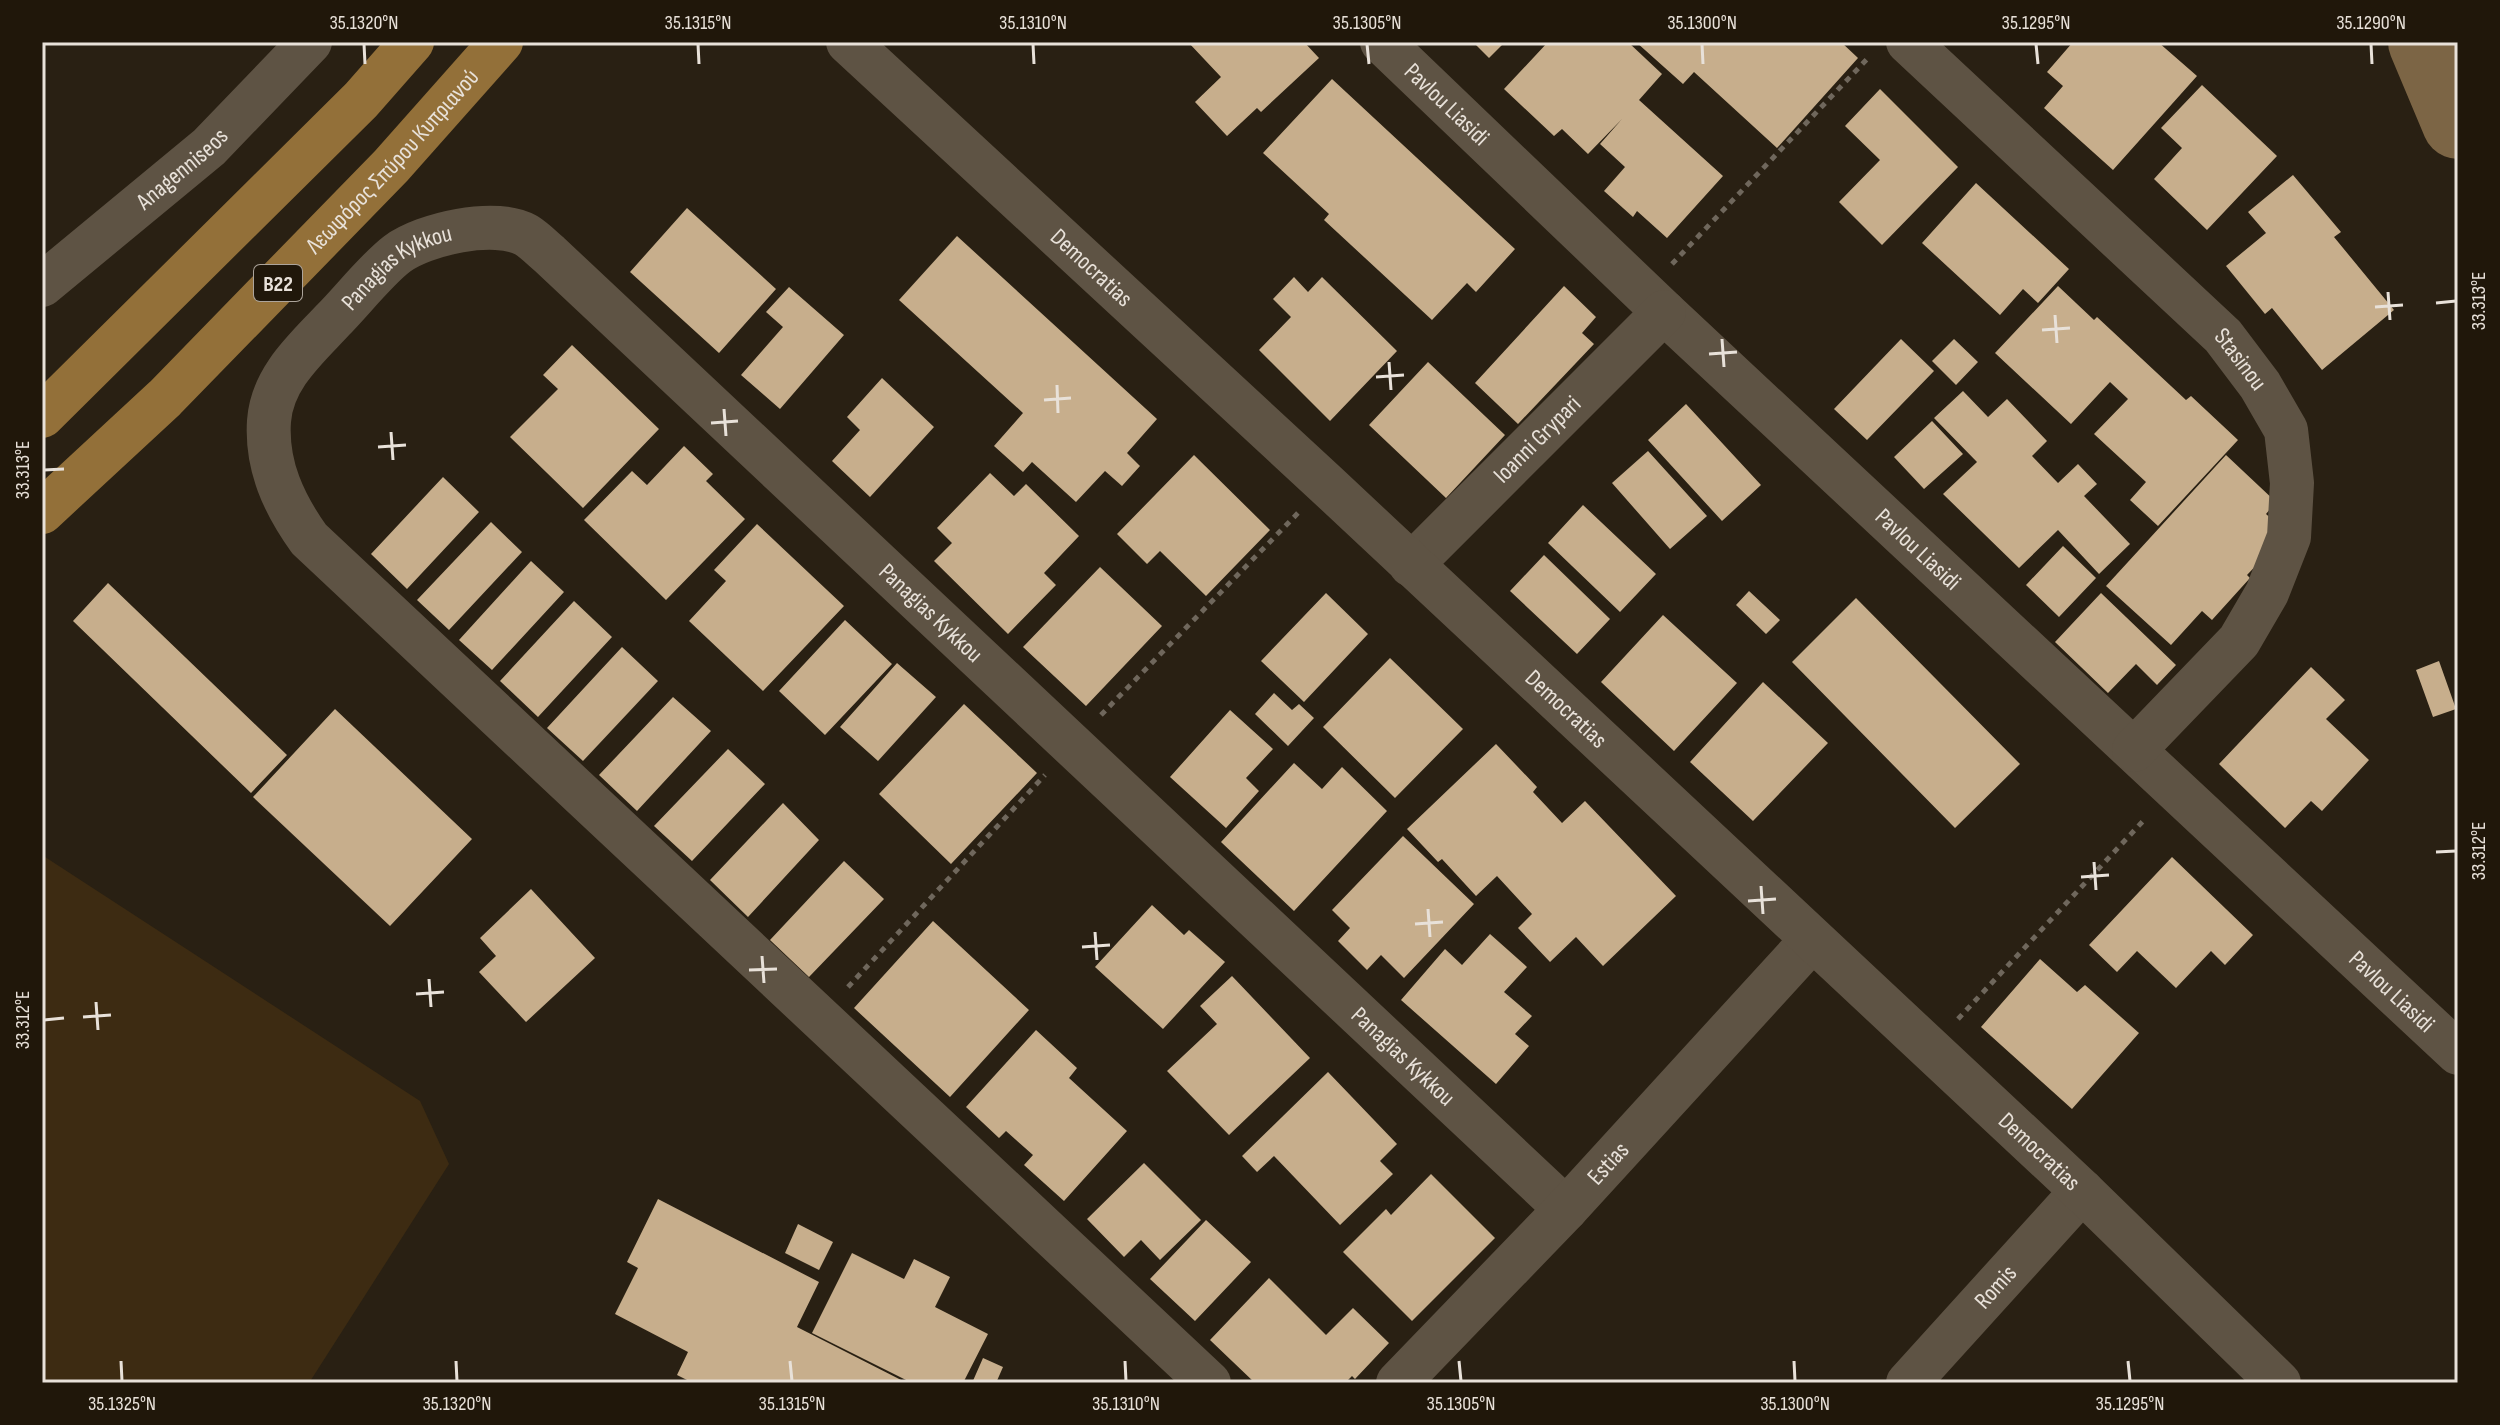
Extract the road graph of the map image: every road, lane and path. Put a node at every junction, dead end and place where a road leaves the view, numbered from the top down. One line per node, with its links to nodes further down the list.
1 (310, 42): 7 (street, Anagenniseos)
2 (412, 42): 9 (main road)
3 (501, 42): 11 (main road, Λεωφόρος Σπύρου Κυπριανού / B22)
4 (848, 42): 10 (street, Democratias)
5 (1382, 42): 8 (street, Pavlou Liasidi)
6 (1890, 48): 8 (path); 14 (street, Stasinou)
7 (42, 285)
8 (1655, 302): 12 (street, Ioanni Grypari); 14 (street, Pavlou Liasidi)
9 (42, 416)
10 (1326, 484): 12 (street, Democratias); 13 (path)
11 (42, 512)
12 (1411, 565): 16 (street, Democratias)
13 (1074, 744): 17 (path); 17 (street, Panagias Kykkou); 21 (street, Panagias Kykkou)
14 (2134, 750): 15 (street, Pavlou Liasidi)
15 (2174, 787): 18 (path); 19 (street, Pavlou Liasidi)
16 (1812, 940): 18 (street, Democratias); 21 (street, Estias)
17 (820, 1017): 22 (street, Panagias Kykkou)
18 (1930, 1049): 20 (street, Democratias)
19 (2458, 1053)
20 (2082, 1191): 24 (street, Romis); 25 (street, Democratias)
21 (1566, 1209): 23 (street, Estias)
22 (1209, 1383)
23 (1398, 1383)
24 (1908, 1383)
25 (2279, 1383)

